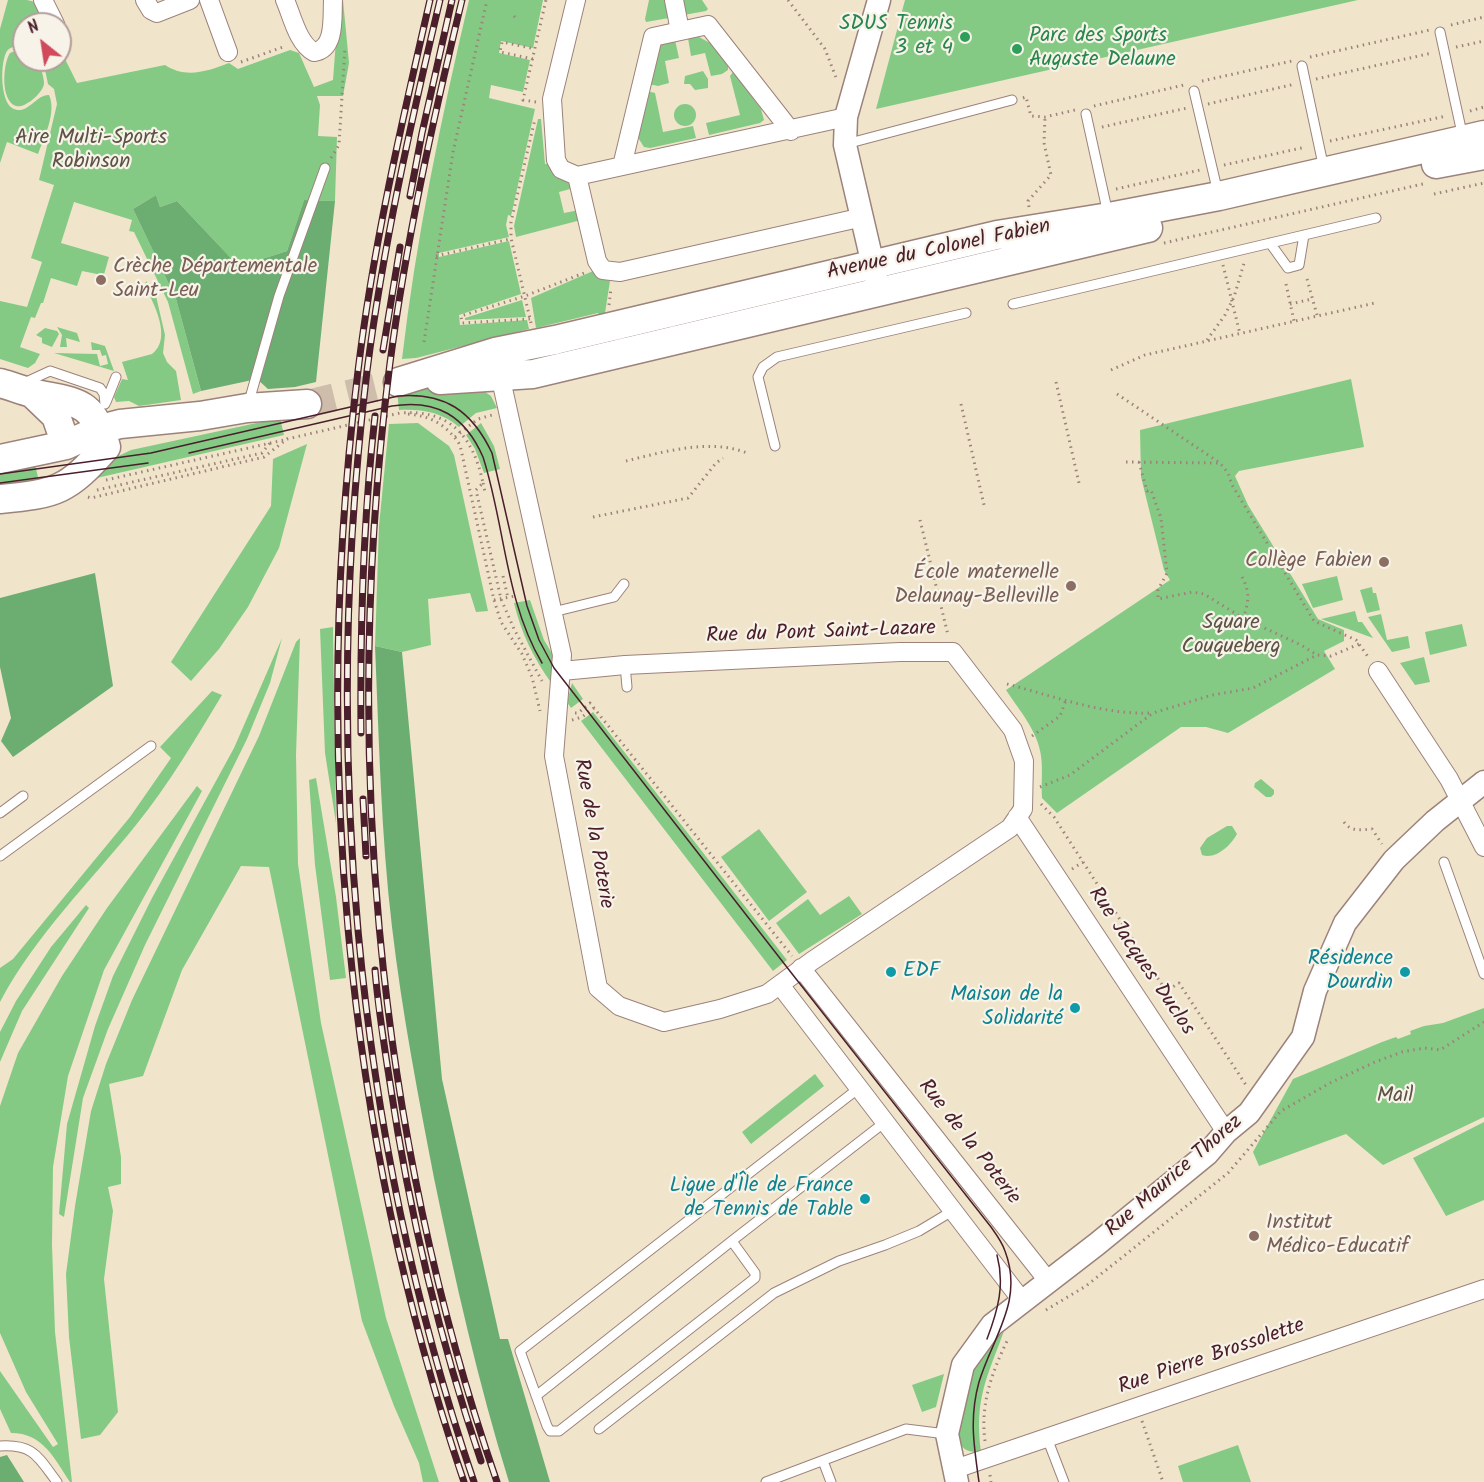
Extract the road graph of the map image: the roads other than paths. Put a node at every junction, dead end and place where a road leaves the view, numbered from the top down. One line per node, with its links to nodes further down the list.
1 (190, 0): 8 (street)
2 (209, 0): 11 (street)
3 (285, 0): 4 (street)
4 (333, 0)
5 (576, 0): 23 (street)
6 (674, 0): 10 (street)
7 (879, 0): 15 (street)
8 (147, 3)
9 (1439, 30): 18 (lane)
10 (680, 31): 17 (street); 20 (street)
11 (228, 52)
12 (1302, 66): 22 (lane)
13 (1194, 91): 24 (lane)
14 (1012, 100): 19 (lane)
15 (848, 108): 17 (street); 19 (street)
16 (1086, 114): 25 (lane)
17 (791, 131): 20 (street)
18 (1472, 136): 22 (main road, Avenue du Colonel Fabien); 30 (main road, Avenue du Colonel Fabien)
19 (845, 145): 26 (street)
20 (622, 166): 23 (street)
21 (325, 168): 37 (lane)
22 (1325, 172): 24 (main road, Avenue du Colonel Fabien)
23 (577, 176): 26 (street)
24 (1219, 196): 25 (main road, Avenue du Colonel Fabien)
25 (1106, 205): 30 (main road, Avenue du Colonel Fabien)
26 (863, 217): 30 (street)
27 (1376, 218): 28 (lane)
28 (1304, 235): 29 (lane); 29 (lane)
29 (1270, 243): 31 (lane)
30 (876, 277): 33 (main road, Avenue du Colonel Fabien); 33 (main road, Avenue du Colonel Fabien)
31 (1013, 304)
32 (966, 313): 41 (lane)
33 (498, 365): 35 (main road, Avenue du Colonel Fabien); 45 (street, Rue de la Poterie)
34 (116, 377): 39 (lane)
35 (398, 382)
36 (16, 388): 39 (main road); 40 (main road)
37 (247, 408): 38 (main road); 38 (main road)
38 (195, 424): 39 (main road); 39 (main road)
39 (107, 425): 40 (main road); 43 (main road)
40 (66, 445): 42 (main road)
41 (775, 446)
42 (0, 459)
43 (0, 499)
44 (624, 584): 45 (lane)
45 (553, 612): 47 (street, Rue de la Poterie)
46 (625, 665): 47 (street, Rue du Pont Saint-Lazare); 49 (lane); 54 (street, Rue du Pont Saint-Lazare)
47 (562, 671): 61 (street, Rue de la Poterie)
48 (1378, 671): 53 (street)
49 (627, 687)
50 (151, 746): 57 (lane)
51 (1484, 782): 53 (street, Rue Maurice Thorez)
52 (23, 796): 55 (lane)
53 (1460, 802): 56 (street); 64 (street, Rue Maurice Thorez)
54 (1026, 807): 59 (street); 64 (street, Rue Jacques Duclos)
55 (0, 813)
56 (1484, 847)
57 (0, 856)
58 (1444, 862): 60 (lane)
59 (801, 968): 61 (street, Rue de la Poterie); 67 (street, Rue de la Poterie)
60 (1484, 974)
61 (780, 985): 62 (street)
62 (859, 1088): 63 (street); 70 (lane)
63 (885, 1122): 65 (street); 66 (lane)
64 (1226, 1132): 67 (street, Rue Maurice Thorez)
65 (954, 1210): 69 (street); 71 (lane)
66 (734, 1240): 70 (lane); 70 (lane)
67 (1049, 1282): 69 (street, Rue Maurice Thorez)
68 (1484, 1289): 73 (street, Rue Pierre Brossolette)
69 (1029, 1309): 72 (street, Rue Maurice Thorez)
70 (536, 1396)
71 (599, 1429)
72 (947, 1434): 75 (lane); 76 (street, Rue Maurice Thorez)
73 (1047, 1438): 76 (street, Rue Pierre Brossolette); 80 (lane)
74 (0, 1446): 77 (lane)
75 (823, 1461): 78 (lane); 79 (lane)
76 (956, 1476)
77 (57, 1482)
78 (766, 1482)
79 (831, 1482)
80 (1064, 1482)

